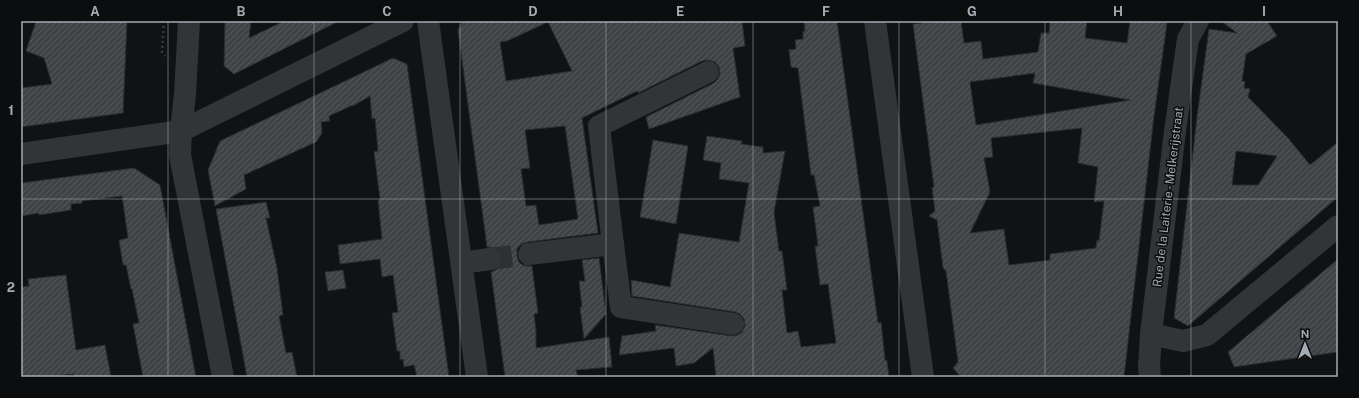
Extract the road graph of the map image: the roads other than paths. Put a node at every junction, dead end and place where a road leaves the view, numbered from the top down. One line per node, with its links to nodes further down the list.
1 (189, 21): 7 (street)
2 (403, 21): 7 (street)
3 (428, 21): 13 (street)
4 (875, 21): 18 (street)
5 (1198, 21): 15 (street, Rue de la Laiterie - Melkerijstraat)
6 (708, 72): 10 (street)
7 (181, 131): 8 (street); 16 (street)
8 (21, 154)
9 (1338, 226): 15 (street)
10 (613, 244): 11 (street); 14 (street)
11 (528, 254)
12 (490, 259): 13 (street)
13 (462, 263): 17 (street)
14 (733, 324)
15 (1151, 334): 19 (street, Rue de la Laiterie - Melkerijstraat)
16 (223, 377)
17 (477, 377)
18 (923, 377)
19 (1150, 377)

